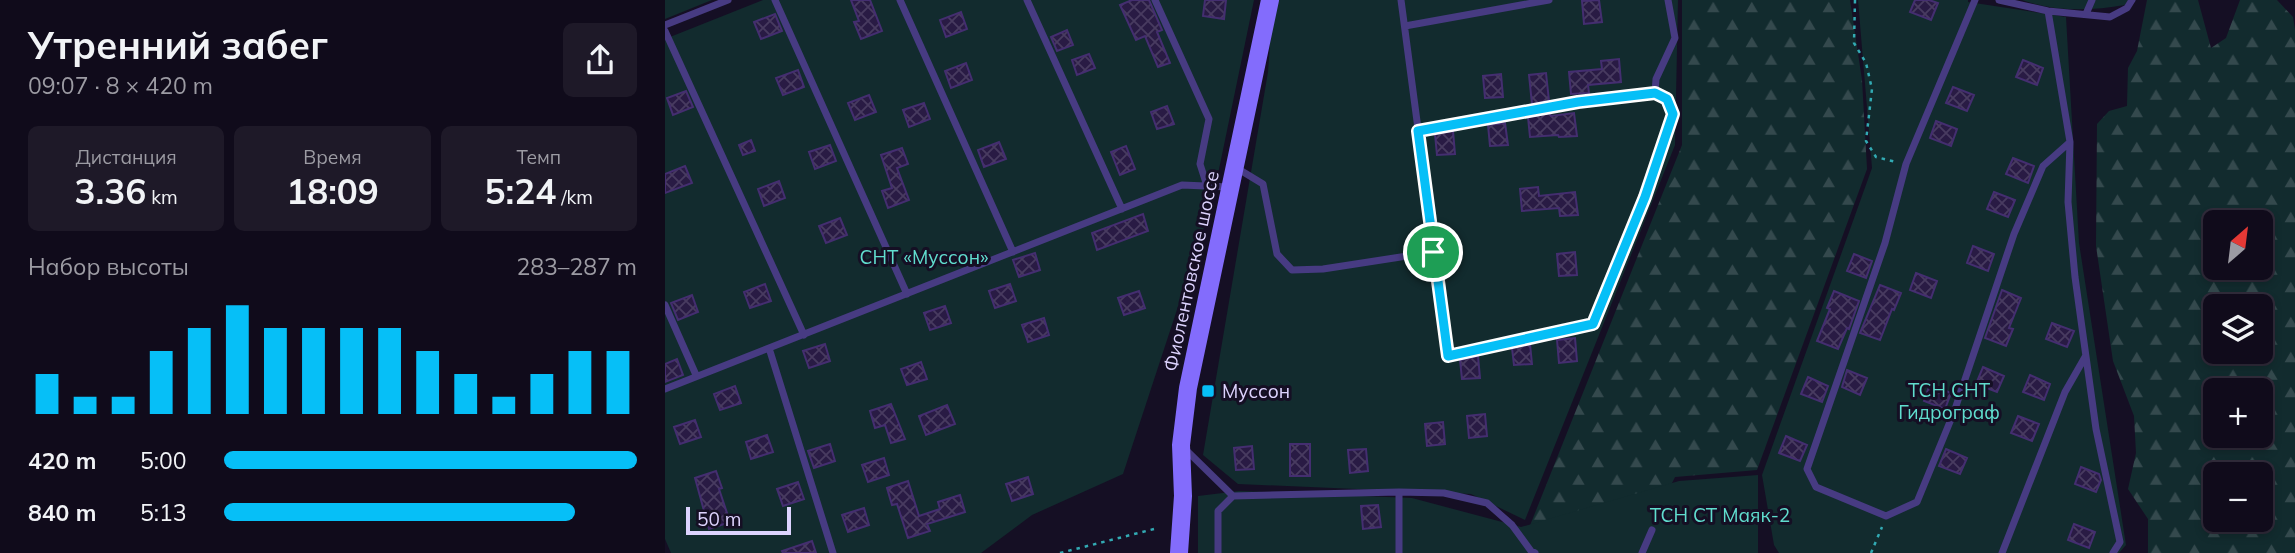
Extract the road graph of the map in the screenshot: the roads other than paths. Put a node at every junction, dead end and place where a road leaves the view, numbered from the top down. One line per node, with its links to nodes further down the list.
1 (728, 0): 16 (lane)
2 (775, 0): 28 (lane)
3 (900, 0): 26 (lane)
4 (1027, 0): 25 (lane)
5 (1154, 0): 23 (lane)
6 (1270, 0): 22 (main road, Фиолентовское шоссе)
7 (1401, 0): 17 (lane)
8 (1549, 0): 17 (lane)
9 (1668, 0): 19 (lane)
10 (1975, 0): 21 (lane)
11 (1999, 0): 14 (lane)
12 (2092, 0): 15 (lane)
13 (2132, 0): 15 (lane)
14 (2048, 11): 15 (lane); 21 (lane)
15 (2085, 14)
16 (665, 25)
17 (1405, 26): 20 (lane)
18 (665, 31): 30 (lane)
19 (1655, 93): 20 (lane); 27 (lane)
20 (1418, 131): 27 (lane)
21 (2070, 142): 32 (lane)
22 (1234, 167): 24 (main road, Фиолентовское шоссе); 27 (lane)
23 (1207, 186): 24 (lane); 25 (lane)
24 (1230, 187): 35 (main road, Фиолентовское шоссе)
25 (1122, 209): 26 (lane)
26 (1013, 252): 28 (lane)
27 (1433, 252)
28 (907, 294): 30 (lane)
29 (665, 305): 33 (lane)
30 (804, 335): 31 (lane)
31 (769, 348): 33 (lane); 39 (lane)
32 (2086, 357): 45 (lane); 46 (lane)
33 (696, 375): 34 (lane)
34 (665, 389)
35 (1181, 445): 37 (lane); 40 (main road, Фиолентовское шоссе)
36 (1399, 492): 37 (lane); 42 (lane); 43 (lane)
37 (1233, 496): 41 (lane)
38 (1652, 530): 44 (lane)
39 (833, 553)
40 (1179, 553)
41 (1218, 553)
42 (1399, 553)
43 (1535, 553)
44 (1642, 553)
45 (2003, 553)
46 (2113, 553)

